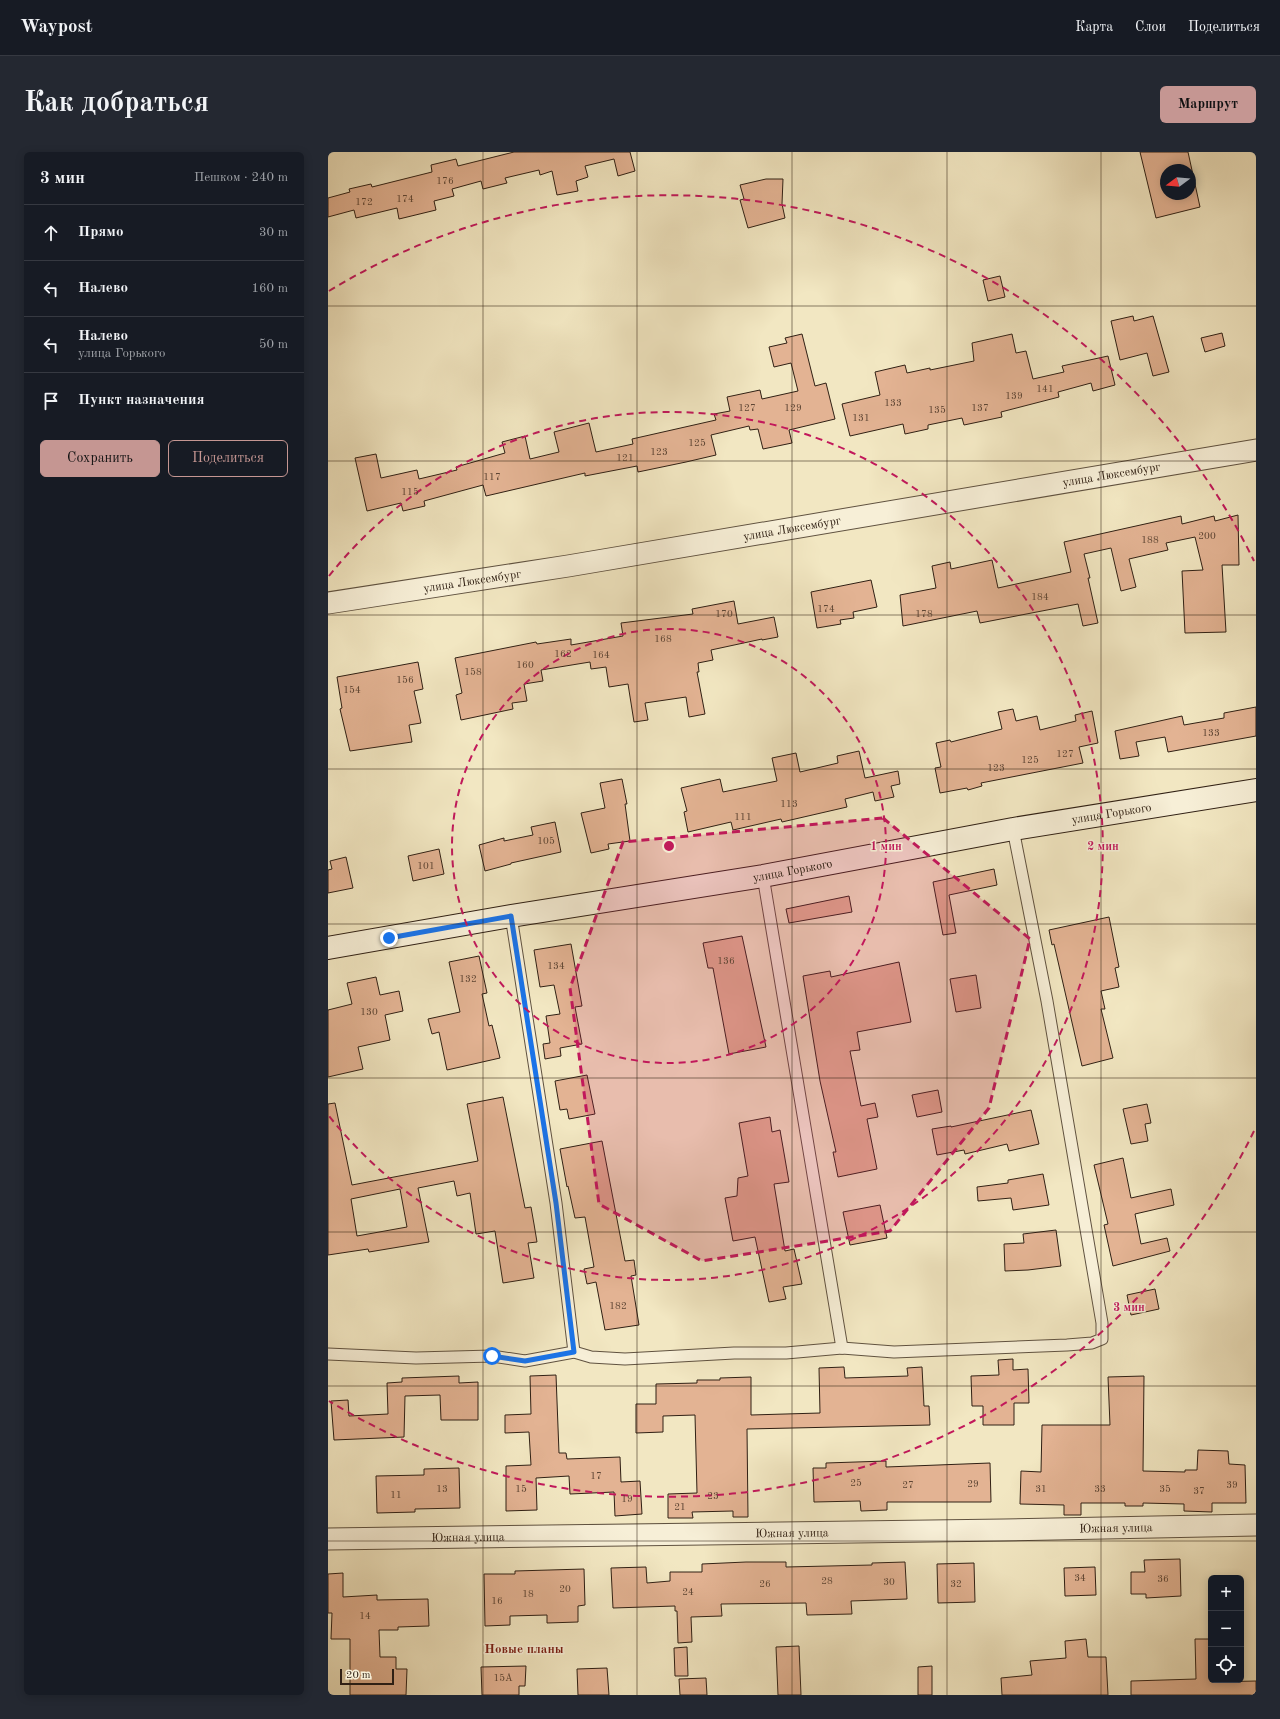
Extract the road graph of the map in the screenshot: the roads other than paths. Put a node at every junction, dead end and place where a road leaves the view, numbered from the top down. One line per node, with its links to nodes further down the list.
1 (1256, 450): 2 (street, улица Люксембург)
2 (328, 603)
3 (1256, 790): 4 (street, улица Горького)
4 (1013, 829): 5 (street, улица Горького); 8 (lane)
5 (763, 876): 6 (street, улица Горького); 8 (lane)
6 (511, 916): 7 (street, улица Горького); 9 (lane)
7 (328, 948)
8 (842, 1348): 9 (lane)
9 (574, 1352): 10 (lane)
10 (328, 1354)
11 (1256, 1525): 12 (street, Южная улица)
12 (328, 1538)

